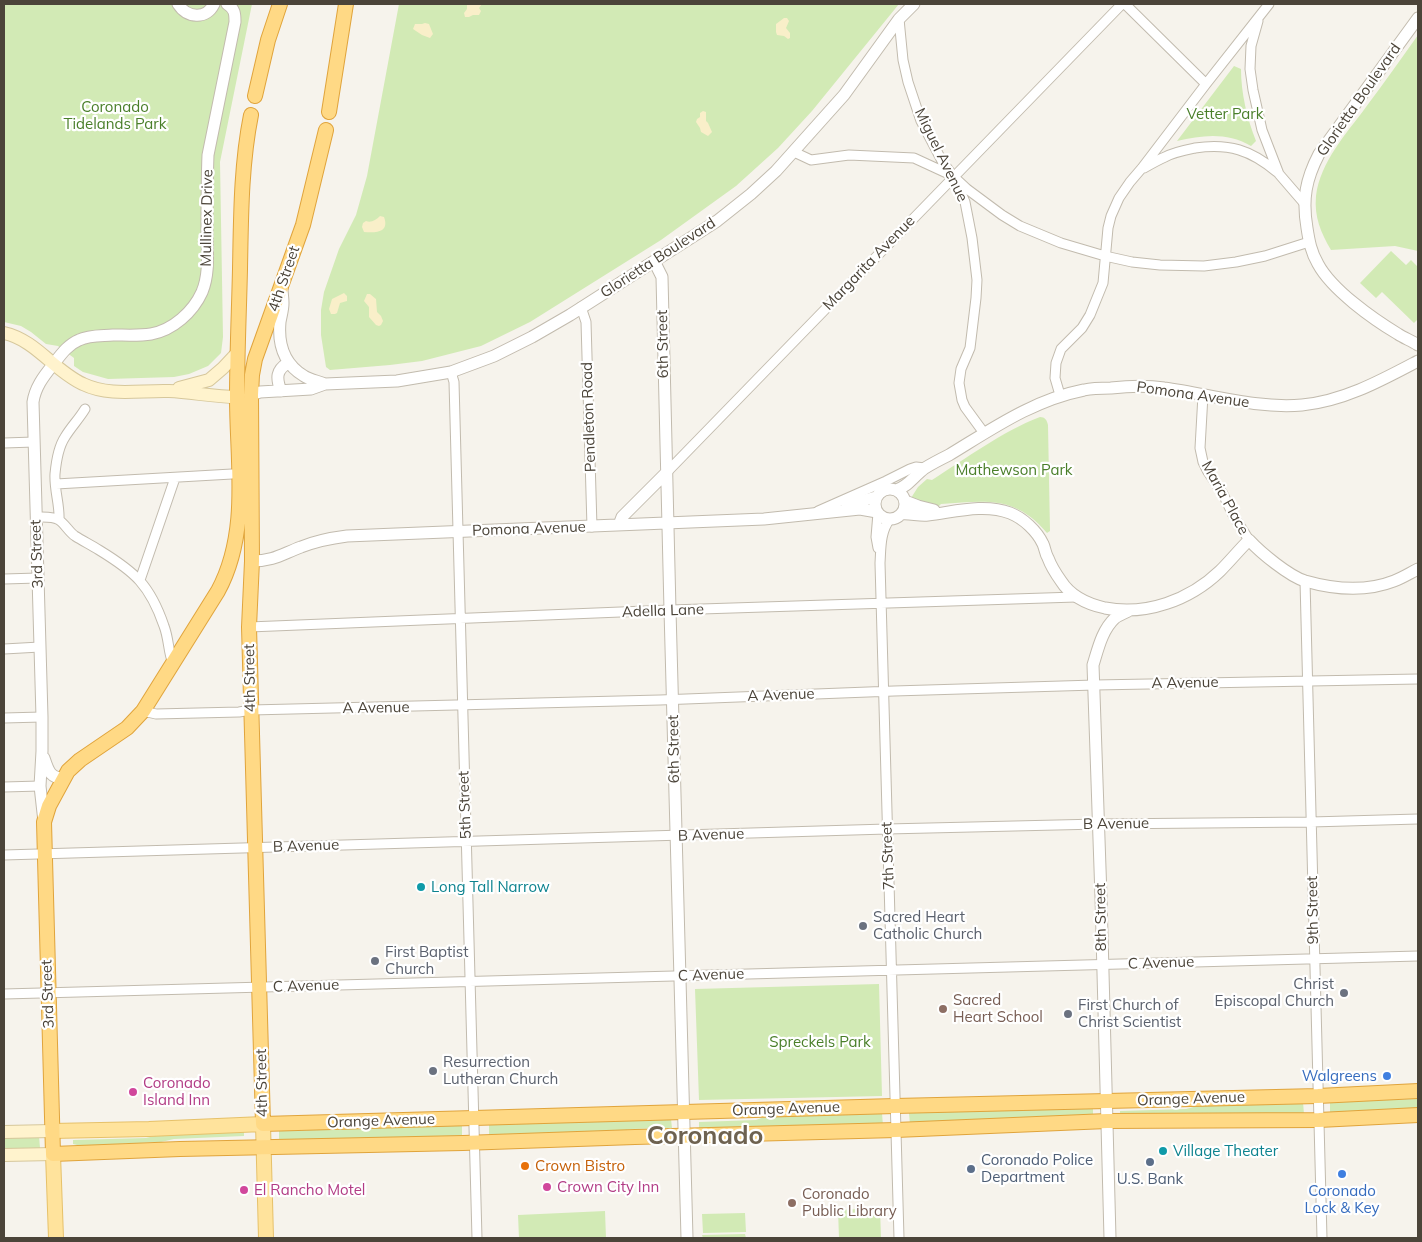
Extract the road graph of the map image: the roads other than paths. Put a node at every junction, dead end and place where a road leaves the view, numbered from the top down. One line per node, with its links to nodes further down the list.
1 (178, 4): 2 (street)
2 (214, 4)
3 (227, 4): 33 (street, Mullinex Drive)
4 (280, 4): 14 (highway)
5 (346, 4): 15 (highway)
6 (914, 4): 12 (street, Glorietta Boulevard)
7 (1122, 4): 20 (street, Margarita Avenue)
8 (1125, 4): 13 (street)
9 (1269, 4): 10 (street)
10 (1260, 16): 13 (street); 19 (street)
11 (1418, 18): 22 (street, Glorietta Boulevard)
12 (899, 19): 18 (street, Glorietta Boulevard); 20 (street, Miguel Avenue)
13 (1206, 84): 21 (street)
14 (255, 96)
15 (329, 112)
16 (251, 115): 30 (highway, 4th Street)
17 (326, 130): 26 (highway, 4th Street)
18 (794, 152): 20 (street); 25 (street, Glorietta Boulevard)
19 (1279, 174): 21 (street); 22 (street)
20 (953, 176): 24 (street); 42 (street, Miguel Avenue); 47 (street, Margarita Avenue)
21 (1130, 182): 24 (street)
22 (1304, 203): 23 (street, Glorietta Boulevard)
23 (1309, 242): 24 (street); 29 (street, Glorietta Boulevard)
24 (1105, 256): 38 (street)
25 (654, 261): 27 (street, Glorietta Boulevard); 47 (street, 6th Street)
26 (282, 284): 32 (street); 40 (highway, 4th Street)
27 (581, 307): 34 (street, Glorietta Boulevard); 63 (street, Pendleton Road)
28 (4, 333): 33 (main road, Glorietta Boulevard)
29 (1418, 345)
30 (238, 352): 36 (main road, Glorietta Boulevard); 40 (highway, 4th Street)
31 (1418, 361): 39 (street, Pomona Avenue)
32 (288, 363): 35 (street, Glorietta Boulevard); 37 (street)
33 (54, 364): 36 (main road, Glorietta Boulevard); 44 (street, 3rd Street)
34 (451, 372): 35 (street, Glorietta Boulevard); 64 (street, 5th Street)
35 (325, 384): 37 (street, Glorietta Boulevard)
36 (169, 391): 40 (main road, Glorietta Boulevard)
37 (281, 391): 40 (street, Glorietta Boulevard)
38 (1060, 395): 39 (street, Pomona Avenue); 42 (street, Pomona Avenue)
39 (1203, 395): 65 (street, Maria Place)
40 (244, 396): 66 (highway, 4th Street); 81 (highway)
41 (85, 408): 50 (street)
42 (984, 433): 45 (street, Pomona Avenue)
43 (4, 442): 44 (street)
44 (34, 442): 58 (street, 3rd Street)
45 (948, 455): 46 (street, Pomona Avenue); 53 (street)
46 (925, 468): 51 (street); 57 (street, Pomona Avenue)
47 (666, 472): 61 (street, 6th Street); 62 (street, Margarita Avenue)
48 (232, 474): 49 (street)
49 (176, 478): 50 (street); 71 (street)
50 (56, 484): 60 (street)
51 (896, 490): 52 (street); 53 (street)
52 (876, 497): 54 (street); 57 (street)
53 (905, 500): 55 (street); 56 (street)
54 (878, 512): 57 (street, Pomona Avenue); 59 (street, Pomona Avenue); 67 (street, 7th Street)
55 (946, 512): 56 (street); 73 (street)
56 (901, 514): 59 (street)
57 (809, 515): 61 (street, Pomona Avenue)
58 (36, 517): 60 (street); 69 (street, 3rd Street)
59 (890, 519): 67 (street, 7th Street)
60 (59, 520): 71 (street)
61 (667, 523): 62 (street, Pomona Avenue); 75 (street, 6th Street)
62 (619, 525): 63 (street, Pomona Avenue)
63 (592, 527): 64 (street, Pomona Avenue)
64 (457, 532): 66 (street, Pomona Avenue); 77 (street, 5th Street)
65 (1249, 540): 72 (street); 76 (street)
66 (252, 561): 78 (highway, 4th Street)
67 (880, 563): 74 (street, 7th Street)
68 (1418, 569): 72 (street)
69 (38, 578): 70 (street); 79 (street, 3rd Street)
70 (4, 579)
71 (140, 580): 81 (street)
72 (1305, 581): 83 (street, 9th Street)
73 (1076, 597): 74 (street, Adella Lane); 76 (street)
74 (881, 604): 75 (street, Adella Lane); 85 (street, 7th Street)
75 (670, 610): 77 (street, Adella Lane); 86 (street, 6th Street)
76 (1130, 610): 84 (street, 8th Street)
77 (460, 619): 78 (street, Adella Lane); 87 (street, 5th Street)
78 (249, 627): 88 (highway, 4th Street)
79 (40, 648): 80 (street); 90 (street, 3rd Street)
80 (4, 649)
81 (173, 664): 89 (highway)
82 (1418, 679): 83 (street, A Avenue)
83 (1307, 680): 84 (street, A Avenue); 98 (street, 9th Street)
84 (1095, 685): 85 (street, A Avenue); 99 (street, 8th Street)
85 (883, 691): 86 (street, A Avenue); 100 (street, 7th Street)
86 (673, 699): 87 (street, A Avenue); 101 (street, 6th Street)
87 (462, 705): 88 (street, A Avenue); 102 (street, 5th Street)
88 (251, 710): 89 (street, A Avenue); 103 (highway, 4th Street)
89 (143, 711): 93 (highway)
90 (42, 717): 91 (street); 92 (street, 3rd Street)
91 (4, 718)
92 (42, 751): 93 (street, 3rd Street); 94 (street, 3rd Street)
93 (65, 778): 97 (highway)
94 (40, 786): 95 (street); 97 (street, 3rd Street)
95 (4, 787)
96 (1418, 819): 98 (street, B Avenue)
97 (44, 822): 104 (highway, 3rd Street)
98 (1311, 822): 99 (street, B Avenue); 107 (street, 9th Street)
99 (1099, 824): 100 (street, B Avenue); 108 (street, 8th Street)
100 (887, 829): 101 (street, B Avenue); 109 (street, 7th Street)
101 (676, 836): 102 (street, B Avenue); 110 (street, 6th Street)
102 (466, 842): 103 (street, B Avenue); 111 (street, 5th Street)
103 (256, 847): 104 (street, B Avenue); 112 (highway, 4th Street)
104 (45, 854): 105 (street, B Avenue); 113 (highway, 3rd Street)
105 (4, 855)
106 (1418, 956): 107 (street, C Avenue)
107 (1314, 959): 108 (street, C Avenue); 116 (street, 9th Street)
108 (1102, 964): 109 (street, C Avenue); 117 (street, 8th Street)
109 (891, 970): 110 (street, C Avenue); 118 (street, 7th Street)
110 (680, 976): 111 (street, C Avenue); 119 (street, 6th Street)
111 (470, 982): 112 (street, C Avenue); 121 (street, 5th Street)
112 (259, 988): 113 (street, C Avenue); 124 (highway, 4th Street)
113 (48, 993): 114 (street, C Avenue); 126 (highway, 3rd Street)
114 (4, 994)
115 (1418, 1091): 116 (highway, Orange Avenue)
116 (1318, 1096): 117 (highway, Orange Avenue); 122 (street, 9th Street)
117 (1106, 1102): 118 (highway, Orange Avenue); 123 (street, 8th Street)
118 (895, 1106): 119 (highway, Orange Avenue); 125 (street, 7th Street)
119 (684, 1112): 121 (highway, Orange Avenue); 128 (street, 6th Street)
120 (1418, 1115): 122 (highway, Orange Avenue)
121 (474, 1118): 124 (highway, Orange Avenue); 129 (street, 5th Street)
122 (1318, 1120): 123 (highway, Orange Avenue); 139 (street, 9th Street)
123 (1107, 1121): 125 (highway, Orange Avenue); 138 (street, 8th Street)
124 (263, 1124): 126 (main road, Orange Avenue); 130 (main road, 4th Street)
125 (896, 1130): 128 (highway, Orange Avenue); 137 (street, 7th Street)
126 (52, 1131): 127 (main road, Orange Avenue); 132 (highway, 3rd Street)
127 (4, 1132)
128 (684, 1136): 129 (highway, Orange Avenue); 136 (street, 6th Street)
129 (474, 1142): 130 (highway, Orange Avenue); 135 (street, 5th Street)
130 (263, 1148): 132 (highway, Orange Avenue); 134 (main road, 4th Street)
131 (4, 1154): 132 (main road, Orange Avenue)
132 (53, 1154): 133 (main road, 3rd Street)
133 (56, 1238)
134 (266, 1238)
135 (477, 1238)
136 (687, 1238)
137 (899, 1238)
138 (1110, 1238)
139 (1322, 1238)

